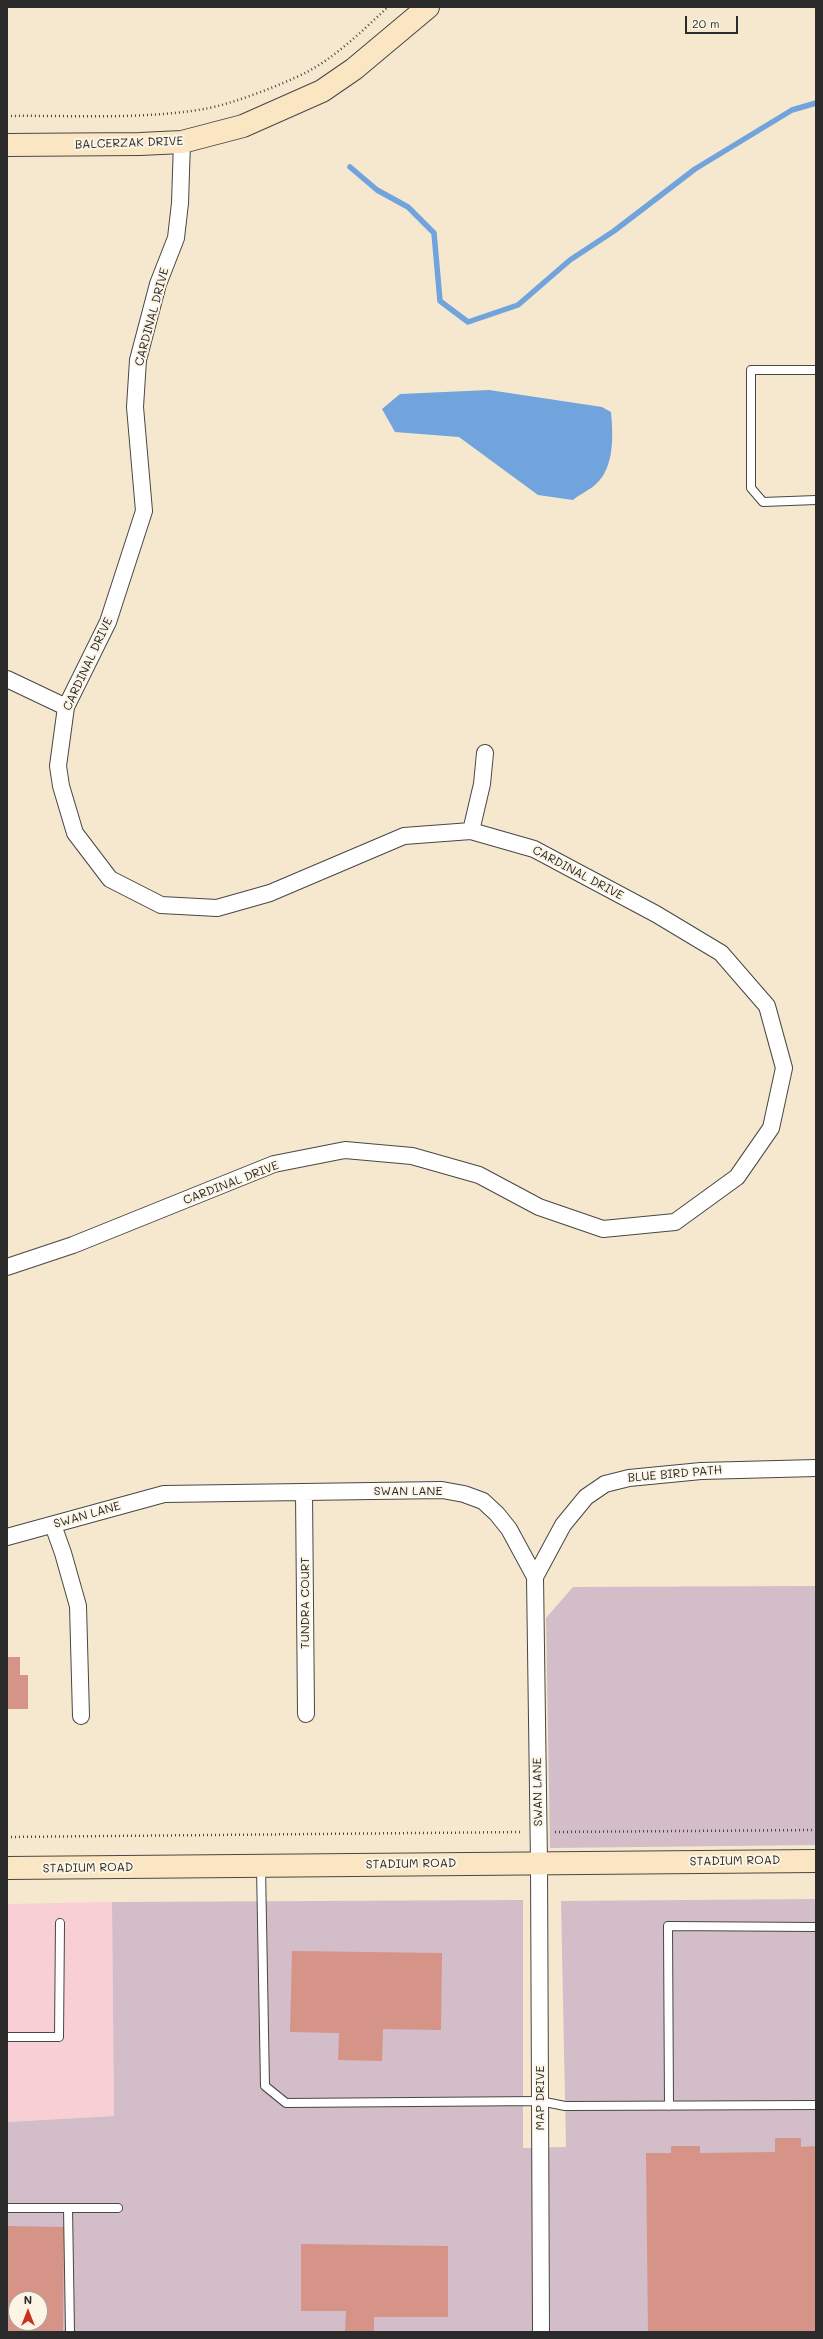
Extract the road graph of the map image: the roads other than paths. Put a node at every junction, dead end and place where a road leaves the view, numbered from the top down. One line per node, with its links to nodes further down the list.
1 (428, 7): 2 (street, BALCERZAK DRIVE)
2 (182, 142): 3 (street, BALCERZAK DRIVE); 7 (street, CARDINAL DRIVE)
3 (7, 145)
4 (816, 370): 5 (lane)
5 (816, 500)
6 (7, 679): 7 (street)
7 (66, 707): 9 (street, CARDINAL DRIVE)
8 (485, 754): 9 (street)
9 (471, 830): 10 (street, CARDINAL DRIVE)
10 (7, 1267)
11 (816, 1468): 15 (street, BLUE BIRD PATH)
12 (304, 1492): 13 (street, SWAN LANE); 15 (street, SWAN LANE); 16 (street, TUNDRA COURT)
13 (53, 1525): 14 (street, SWAN LANE); 17 (street)
14 (7, 1537)
15 (536, 1577): 19 (street, SWAN LANE)
16 (306, 1714)
17 (81, 1716)
18 (816, 1861): 19 (street, STADIUM ROAD)
19 (539, 1863): 20 (street, STADIUM ROAD); 25 (street, MAP DRIVE)
20 (261, 1866): 21 (street, STADIUM ROAD); 25 (lane)
21 (7, 1868)
22 (60, 1923): 24 (lane)
23 (816, 1927): 27 (lane)
24 (7, 2037)
25 (540, 2101): 27 (lane); 32 (street, MAP DRIVE)
26 (816, 2105): 27 (lane)
27 (669, 2106)
28 (7, 2208): 29 (lane)
29 (68, 2208): 30 (lane); 31 (lane)
30 (118, 2208)
31 (70, 2332)
32 (541, 2332)

